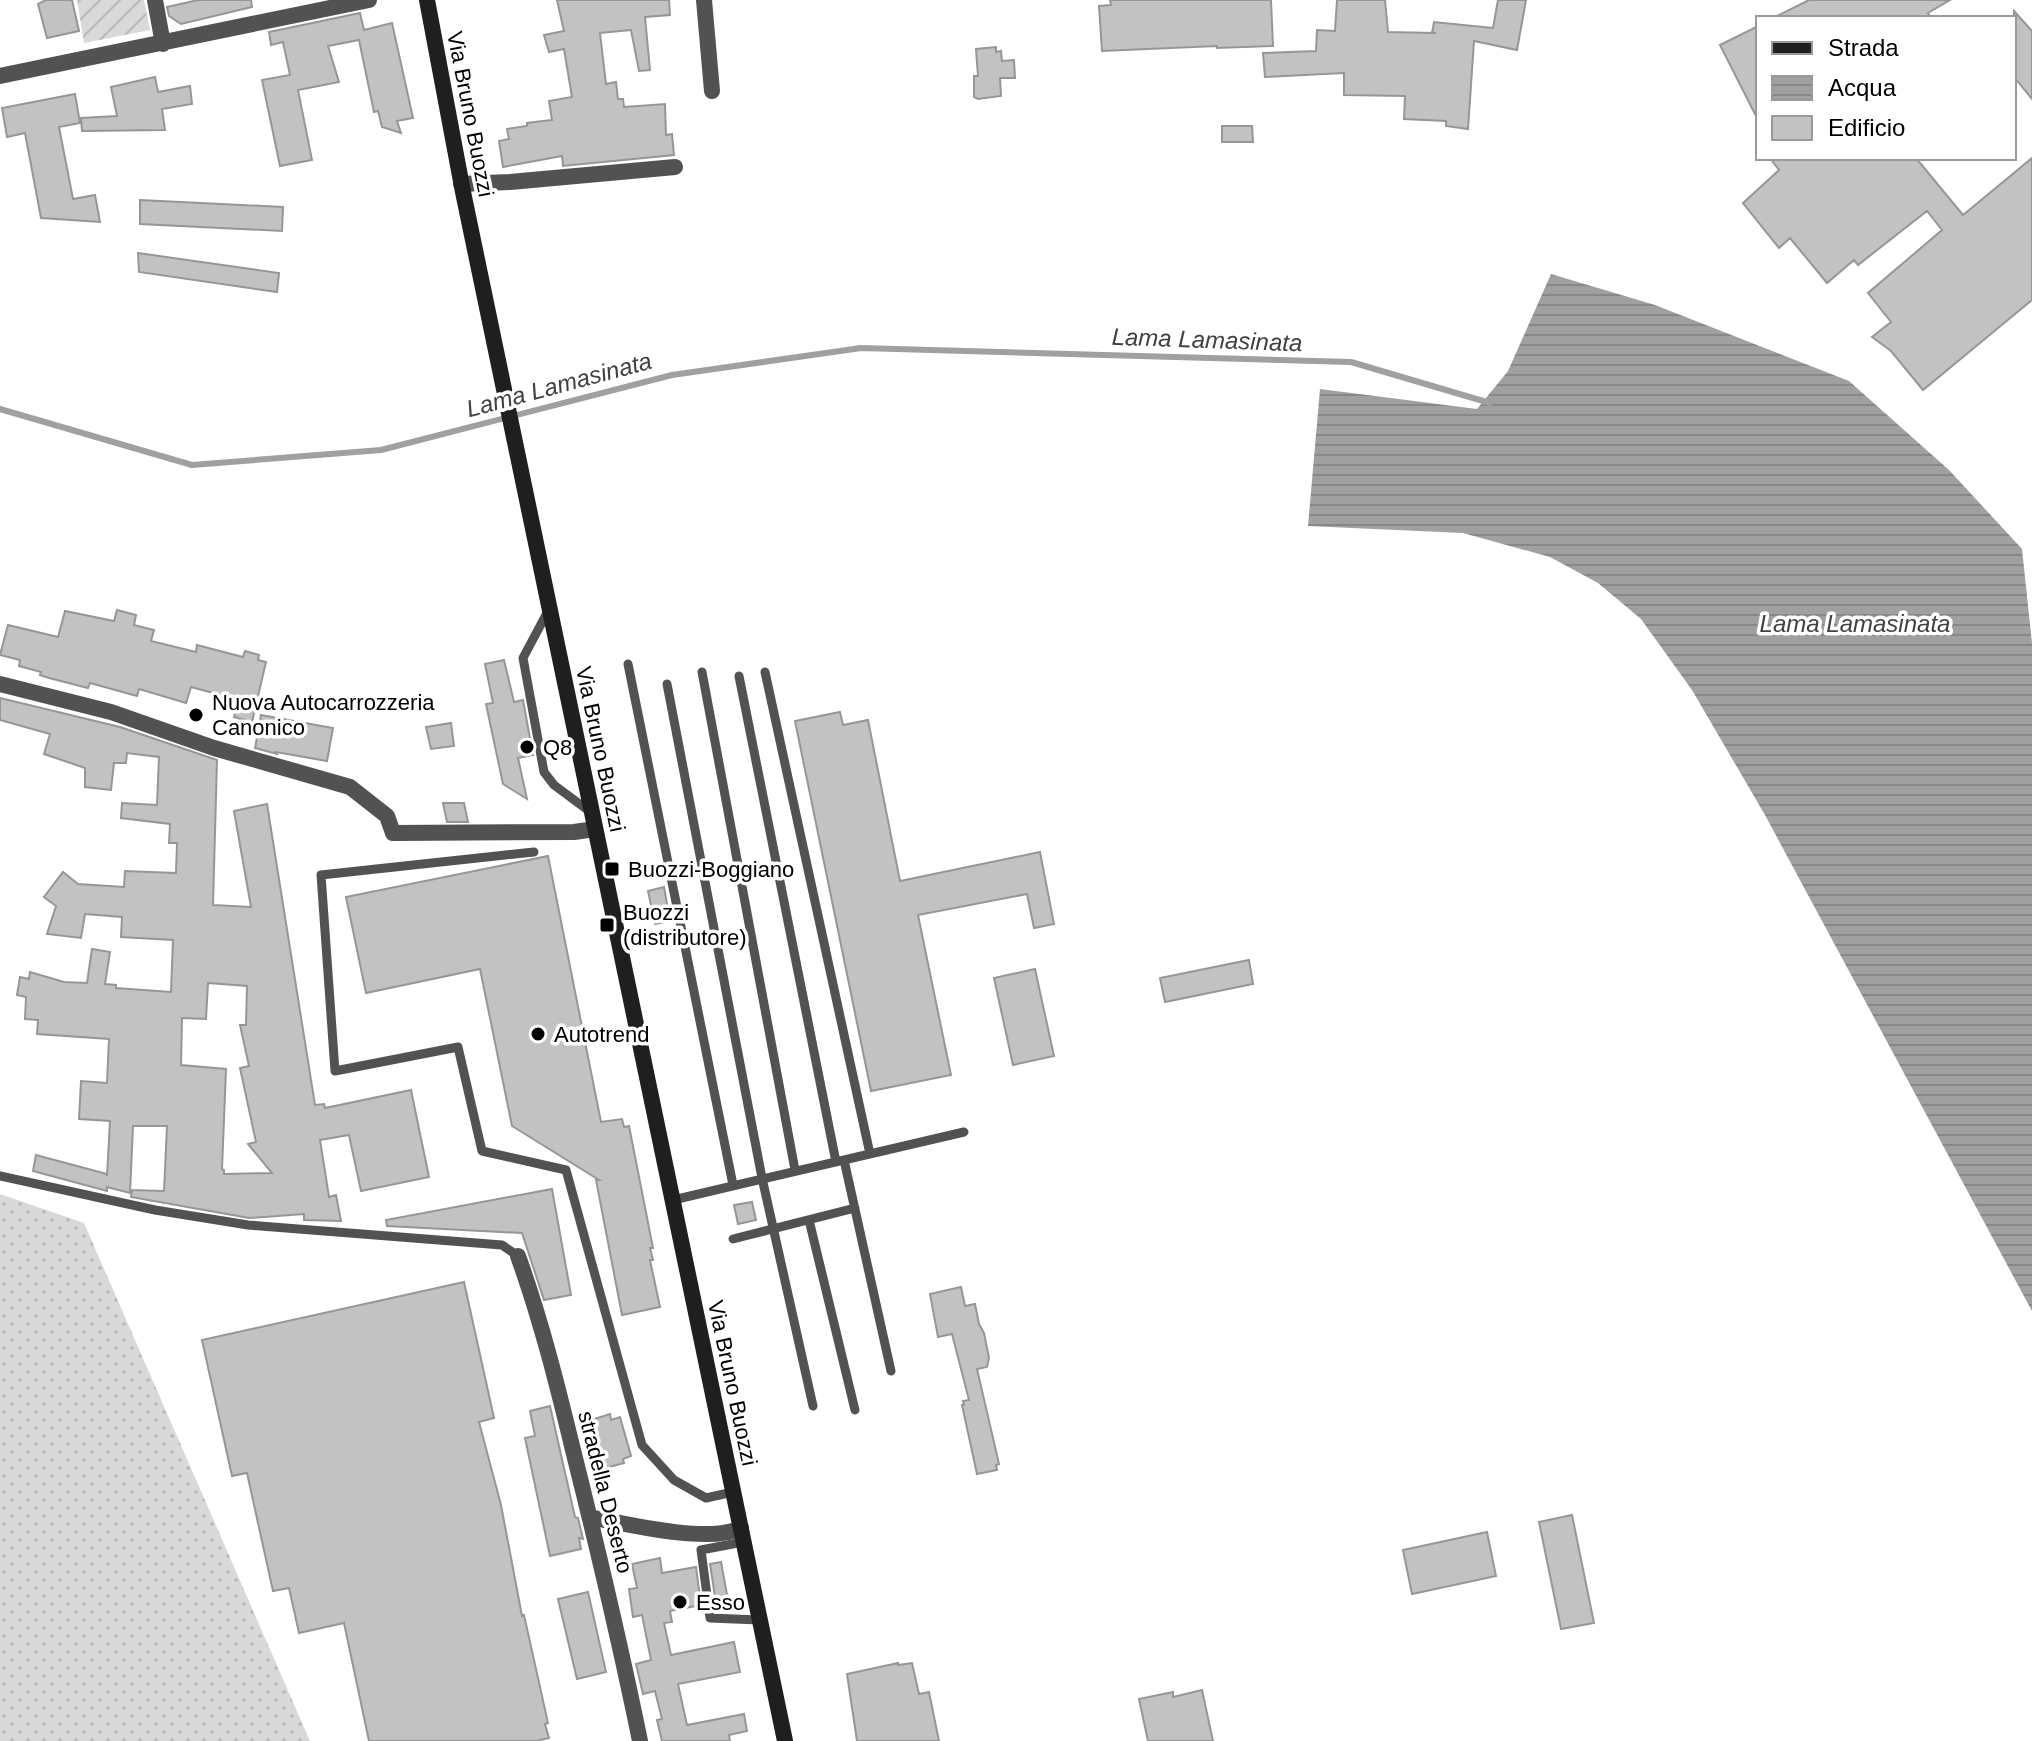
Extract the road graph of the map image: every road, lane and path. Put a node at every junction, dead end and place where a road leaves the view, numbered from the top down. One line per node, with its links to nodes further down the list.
1 (155, 0): 5 (street)
2 (369, 0): 5 (street)
3 (427, 0): 9 (main road, Via Bruno Buozzi)
4 (704, 0): 7 (street)
5 (163, 44): 6 (street)
6 (0, 76)
7 (712, 91)
8 (675, 167): 9 (street)
9 (462, 188): 10 (main road, Via Bruno Buozzi)
10 (551, 616): 17 (main road, Via Bruno Buozzi); 17 (lane)
11 (628, 664): 25 (lane)
12 (702, 672): 22 (lane)
13 (765, 672): 20 (lane)
14 (739, 676): 21 (lane)
15 (0, 684): 17 (street)
16 (667, 684): 24 (lane)
17 (594, 821): 26 (main road, Via Bruno Buozzi)
18 (534, 852): 35 (lane)
19 (964, 1132): 20 (lane)
20 (870, 1154): 21 (lane)
21 (840, 1161): 22 (lane); 27 (lane)
22 (795, 1170): 24 (lane)
23 (0, 1176): 31 (lane)
24 (762, 1178): 25 (lane); 29 (lane)
25 (733, 1185): 26 (lane)
26 (673, 1200): 35 (main road, Via Bruno Buozzi)
27 (855, 1208): 28 (lane); 32 (lane)
28 (809, 1220): 29 (lane); 34 (lane)
29 (773, 1229): 30 (lane); 33 (lane)
30 (733, 1239)
31 (518, 1256): 36 (street, stradella Deserto)
32 (891, 1371)
33 (813, 1406)
34 (855, 1410)
35 (733, 1492): 37 (main road, Via Bruno Buozzi)
36 (590, 1517): 37 (street); 39 (street, stradella Deserto)
37 (742, 1535): 38 (main road, Via Bruno Buozzi); 38 (lane)
38 (759, 1620): 40 (main road, Via Bruno Buozzi)
39 (640, 1741)
40 (785, 1741)

